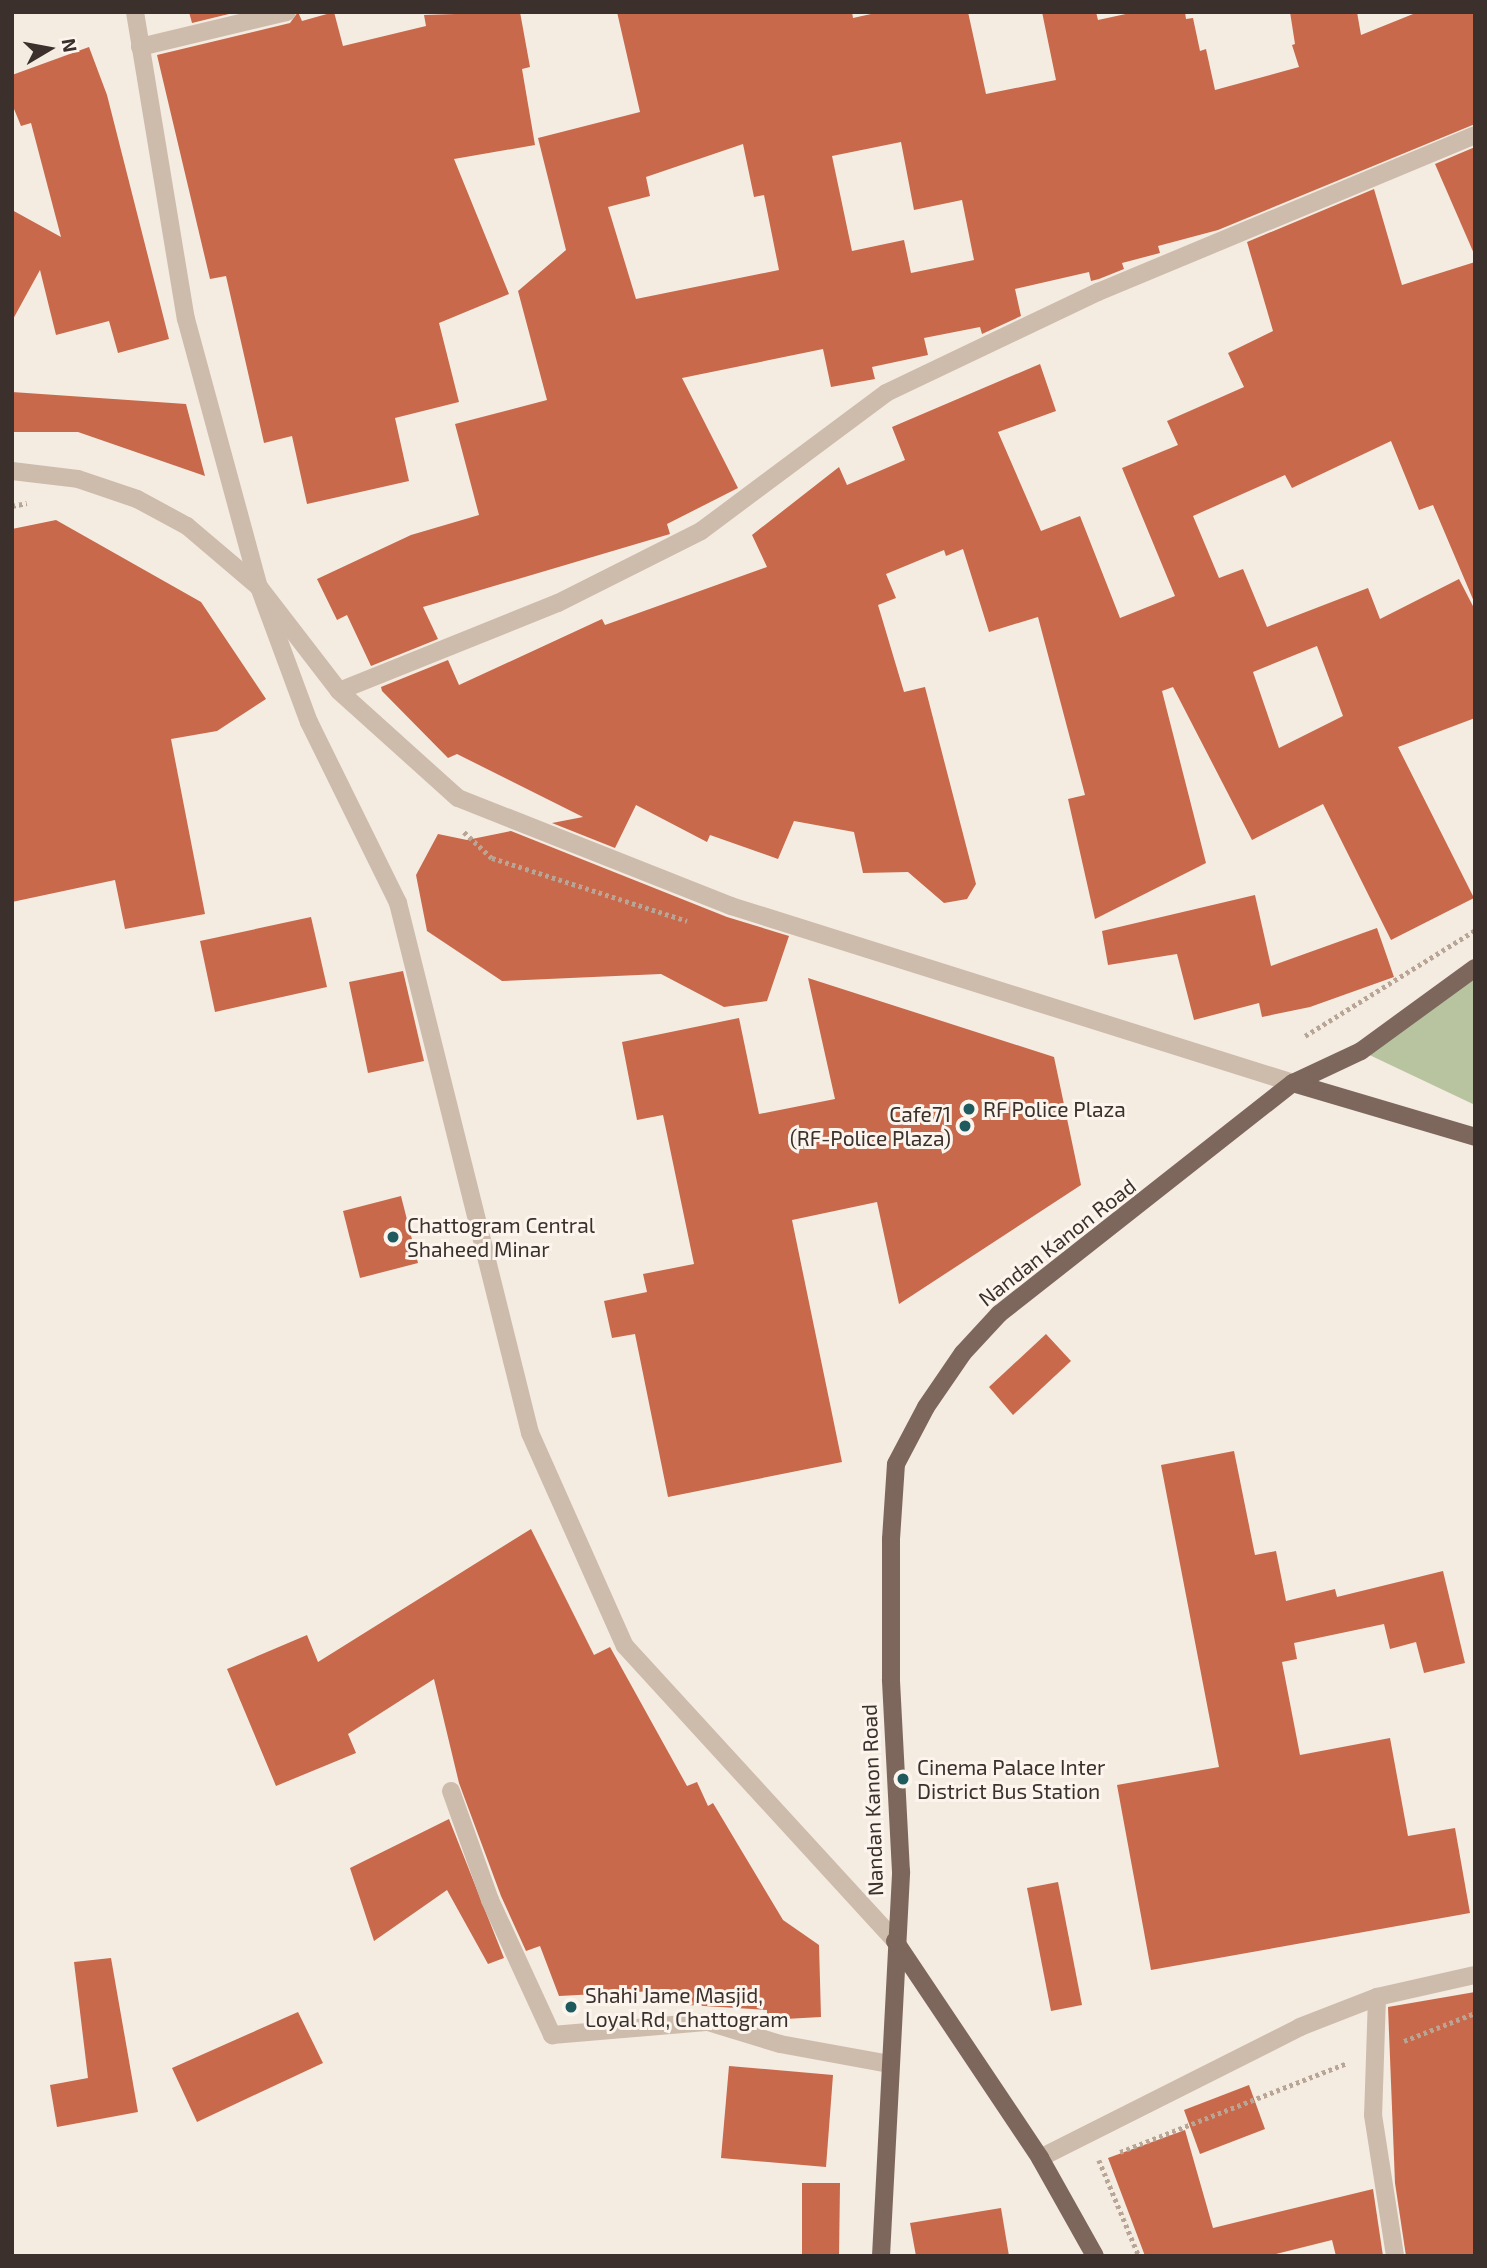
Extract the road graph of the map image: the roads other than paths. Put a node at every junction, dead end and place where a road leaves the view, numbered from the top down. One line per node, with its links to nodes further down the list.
1 (135, 12): 3 (street)
2 (287, 12): 3 (street)
3 (141, 47): 6 (street)
4 (1475, 135): 7 (street)
5 (12, 471): 6 (street)
6 (259, 587): 7 (street); 12 (street)
7 (339, 691): 9 (street)
8 (1475, 968): 9 (main road, Nandan Kanon Road)
9 (1293, 1083): 10 (main road); 12 (main road, Nandan Kanon Road)
10 (1475, 1137)
11 (451, 1791): 15 (street)
12 (895, 1941): 15 (main road, Nandan Kanon Road); 16 (main road)
13 (1475, 1975): 14 (street)
14 (1377, 1997): 16 (street); 19 (street)
15 (890, 2064): 17 (main road, Nandan Kanon Road)
16 (1040, 2158): 18 (main road)
17 (881, 2256)
18 (1095, 2256)
19 (1395, 2256)

